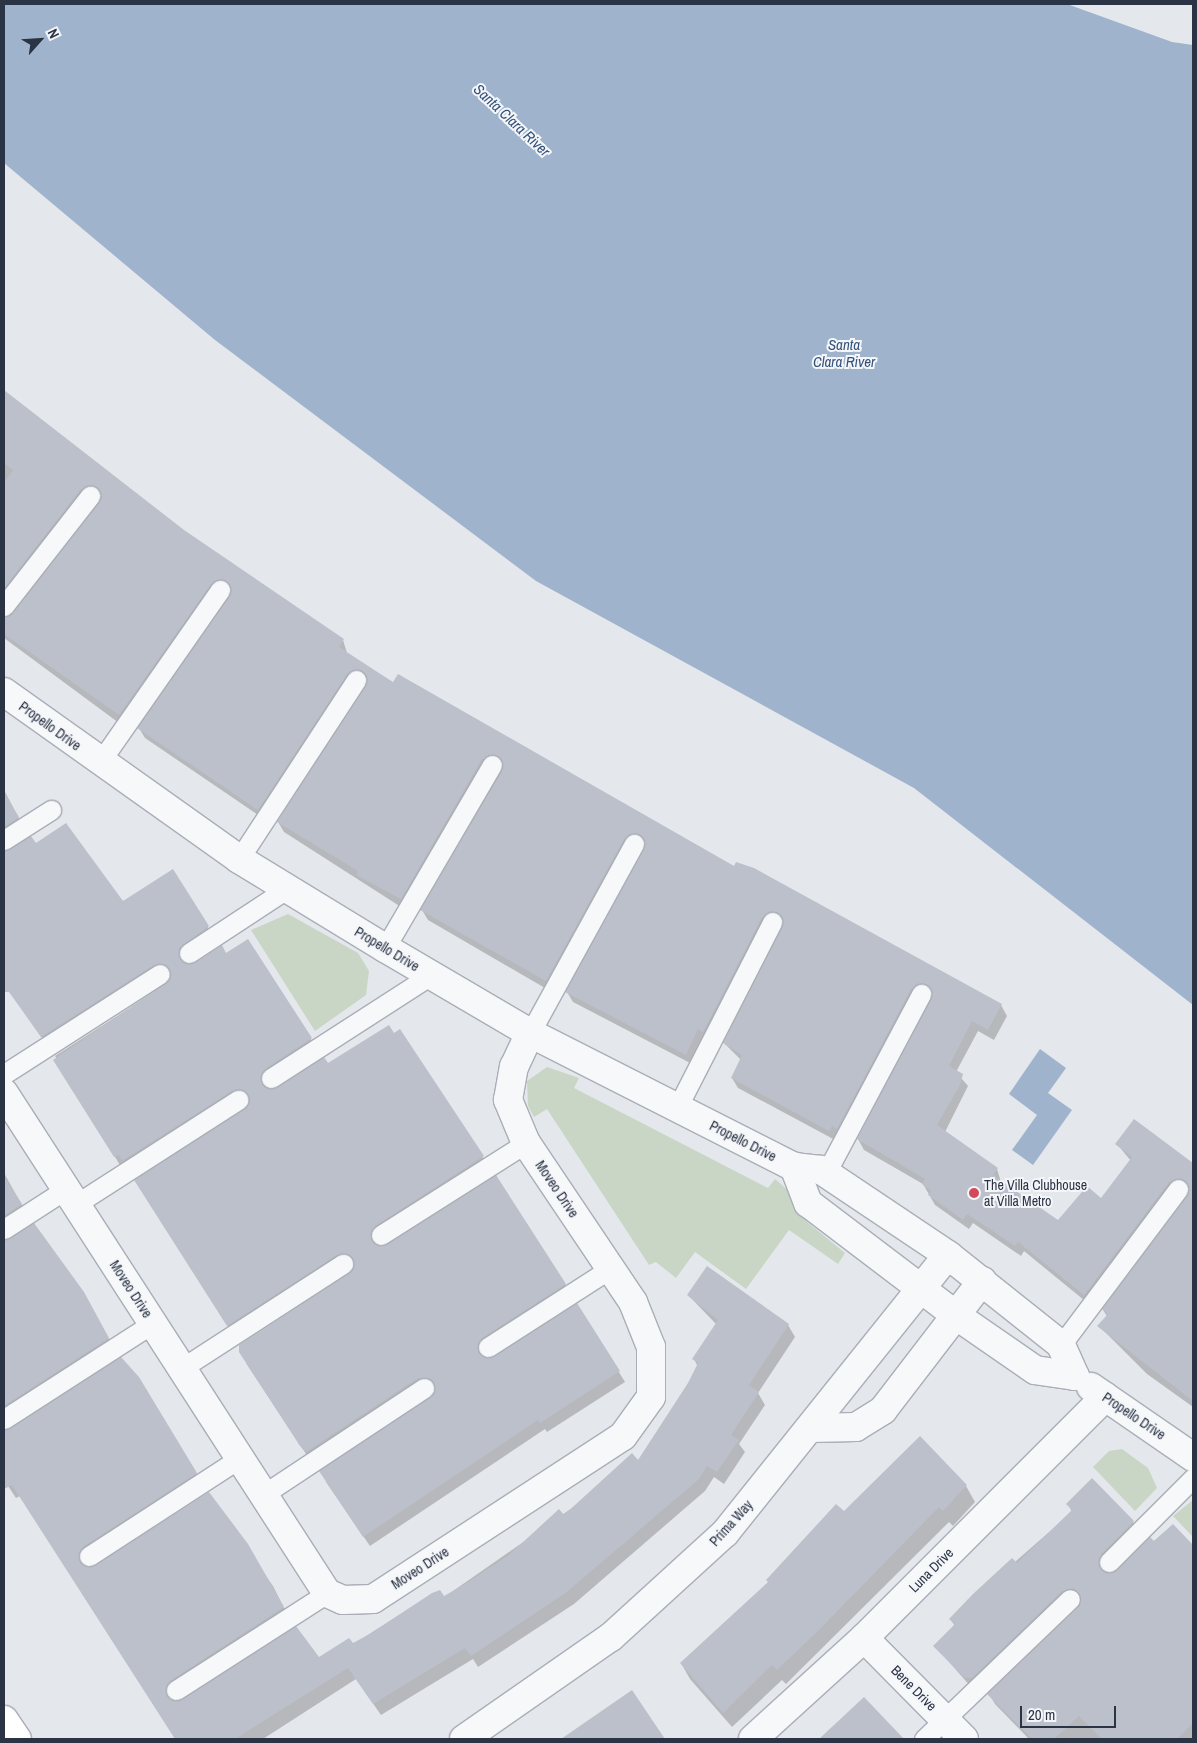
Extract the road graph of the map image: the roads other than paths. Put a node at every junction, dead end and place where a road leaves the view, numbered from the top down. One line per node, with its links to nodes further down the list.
1 (90, 496): 3 (lane)
2 (220, 590): 6 (lane)
3 (4, 606)
4 (356, 680): 11 (lane)
5 (4, 692): 6 (street, Propello Drive)
6 (100, 762): 11 (street, Propello Drive)
7 (492, 765): 14 (lane)
8 (51, 810): 9 (lane)
9 (4, 840)
10 (634, 844): 19 (lane)
11 (240, 859): 12 (street, Propello Drive)
12 (288, 888): 14 (street, Propello Drive); 15 (lane)
13 (772, 922): 24 (lane)
14 (384, 948): 17 (street, Propello Drive)
15 (189, 953)
16 (160, 974): 20 (lane)
17 (431, 975): 19 (street, Propello Drive); 21 (lane)
18 (920, 994): 27 (lane)
19 (530, 1033): 24 (street, Propello Drive); 25 (street, Moveo Drive)
20 (4, 1074)
21 (271, 1078)
22 (4, 1093): 29 (street, Moveo Drive)
23 (238, 1100): 29 (lane)
24 (677, 1108): 26 (street, Propello Drive)
25 (526, 1143): 31 (lane); 34 (street, Moveo Drive)
26 (794, 1167): 27 (street, Propello Drive); 36 (street, Propello Drive)
27 (826, 1173): 32 (street, Propello Drive)
28 (1178, 1189): 39 (lane)
29 (71, 1196): 30 (lane); 38 (street, Moveo Drive)
30 (4, 1229)
31 (381, 1235)
32 (948, 1255): 35 (street, Propello Drive); 36 (street, Prima Way)
33 (343, 1264): 41 (lane)
34 (611, 1268): 40 (lane); 52 (street, Moveo Drive)
35 (982, 1282): 37 (street); 39 (street, Propello Drive)
36 (924, 1290): 37 (street, Propello Drive); 46 (street, Prima Way)
37 (957, 1316): 42 (street, Propello Drive); 46 (street)
38 (153, 1323): 41 (street, Moveo Drive); 45 (lane)
39 (1061, 1345): 42 (street, Propello Drive)
40 (488, 1348)
41 (182, 1368): 47 (street, Moveo Drive)
42 (1075, 1376): 44 (street, Propello Drive)
43 (424, 1388): 49 (lane)
44 (1106, 1397): 48 (street, Propello Drive); 54 (street, Luna Drive)
45 (4, 1419)
46 (812, 1428): 59 (street, Prima Way)
47 (240, 1458): 49 (street, Moveo Drive); 50 (lane)
48 (1193, 1460): 51 (lane)
49 (264, 1494): 52 (street, Moveo Drive)
50 (89, 1556)
51 (1109, 1562)
52 (327, 1593): 55 (lane)
53 (1070, 1599): 56 (lane)
54 (864, 1638): 56 (street, Bene Drive); 60 (street, Luna Drive)
55 (176, 1690)
56 (944, 1719): 61 (lane); 62 (street, Bene Drive)
57 (4, 1720): 58 (main road)
58 (17, 1739)
59 (464, 1739)
60 (753, 1739)
61 (924, 1739)
62 (964, 1739)

